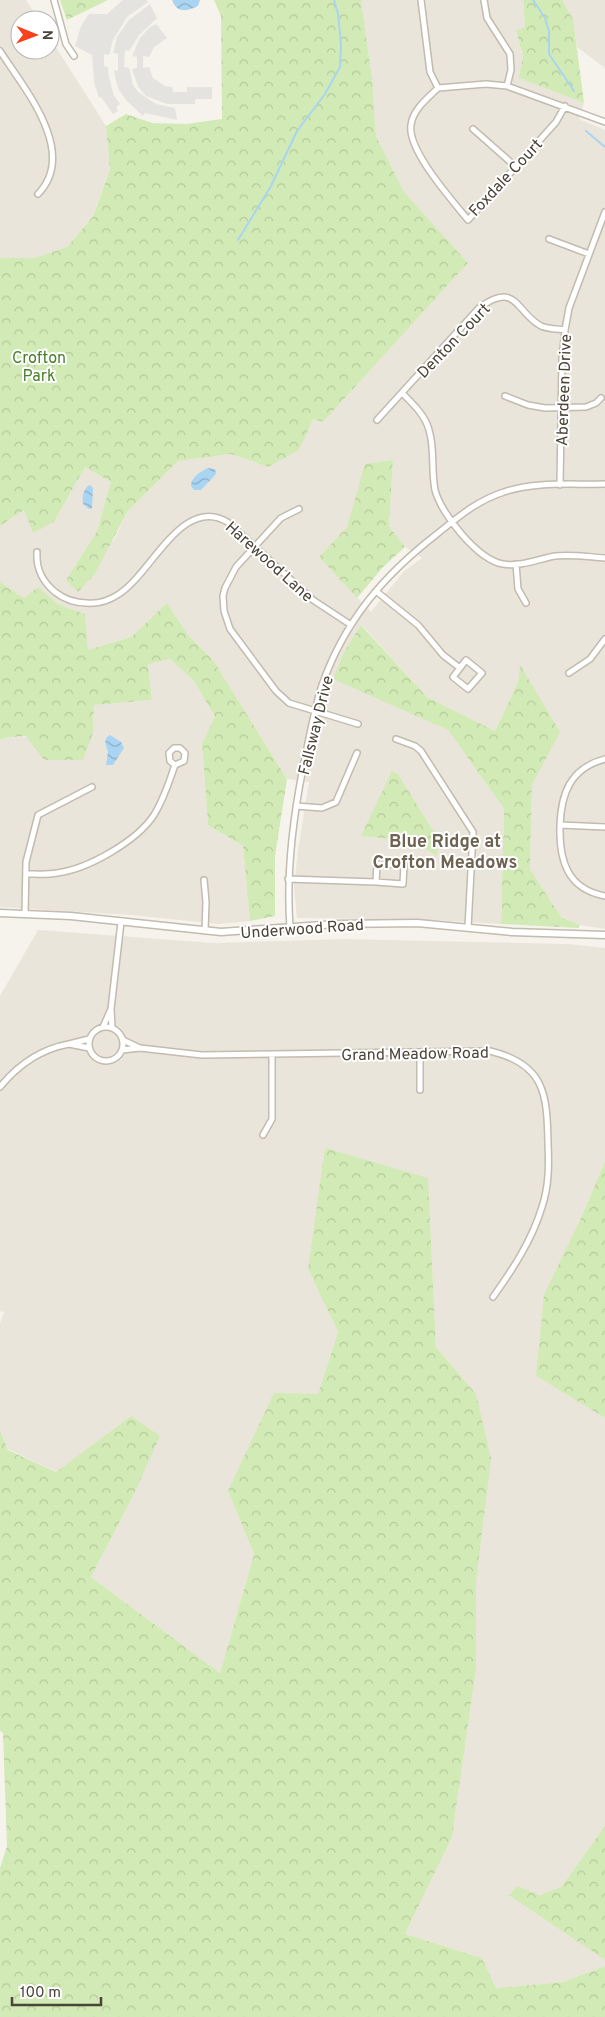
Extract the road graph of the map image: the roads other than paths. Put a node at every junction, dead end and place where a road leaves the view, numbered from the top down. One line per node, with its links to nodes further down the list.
1 (54, 0): 5 (street)
2 (421, 0): 8 (street)
3 (484, 0): 7 (street)
4 (0, 50): 6 (street)
5 (74, 56)
6 (2, 58): 13 (street)
7 (507, 86): 8 (street); 9 (street)
8 (438, 88): 12 (street, Foxdale Court)
9 (564, 106): 10 (street); 12 (street, Foxdale Court)
10 (605, 122)
11 (473, 130): 12 (street)
12 (516, 167)
13 (38, 194)
14 (605, 214): 16 (street, Aberdeen Drive)
15 (549, 239): 16 (street)
16 (589, 254): 17 (street, Aberdeen Drive)
17 (565, 330): 18 (street, Denton Court); 21 (street, Aberdeen Drive)
18 (402, 393): 22 (street, Denton Court); 26 (street)
19 (505, 396): 21 (street)
20 (601, 398): 21 (street)
21 (562, 408): 24 (street, Aberdeen Drive)
22 (377, 420)
23 (605, 484): 24 (street, Fallsway Drive)
24 (560, 485): 26 (street, Fallsway Drive)
25 (299, 509): 27 (street)
26 (452, 522): 30 (street); 31 (street, Fallsway Drive)
27 (254, 546): 28 (street, Harewood Lane); 33 (street, Harewood Lane); 37 (street)
28 (36, 552)
29 (605, 558): 30 (street)
30 (516, 564): 32 (street)
31 (376, 591): 33 (street, Fallsway Drive); 35 (street)
32 (526, 603)
33 (351, 625): 37 (street, Fallsway Drive)
34 (605, 639): 36 (street)
35 (460, 668): 35 (street)
36 (569, 673)
37 (314, 712): 38 (street); 44 (street, Fallsway Drive)
38 (358, 724)
39 (396, 739): 56 (street)
40 (357, 753): 44 (street)
41 (605, 759): 45 (street)
42 (175, 765): 47 (street)
43 (92, 787): 47 (street)
44 (296, 806): 48 (street, Fallsway Drive)
45 (560, 825): 46 (street); 51 (street)
46 (605, 827)
47 (26, 874): 53 (street)
48 (288, 879): 50 (street); 55 (street, Fallsway Drive)
49 (204, 880): 57 (street)
50 (376, 882): 50 (street)
51 (605, 896)
52 (0, 914): 53 (street, Underwood Road)
53 (25, 914): 54 (street, Underwood Road)
54 (121, 922): 57 (street, Underwood Road); 59 (street)
55 (290, 927): 56 (street, Underwood Road); 57 (street, Underwood Road)
56 (468, 928): 58 (street, Underwood Road)
57 (205, 931)
58 (605, 934)
59 (111, 1009): 60 (street); 61 (street)
60 (103, 1027): 61 (street); 62 (street)
61 (112, 1028): 63 (street)
62 (89, 1039): 64 (street); 65 (street)
63 (123, 1040): 66 (street, Grand Meadow Road); 67 (street)
64 (70, 1044): 65 (street); 70 (street)
65 (89, 1048): 67 (street)
66 (140, 1048): 67 (street, Grand Meadow Road); 69 (street, Grand Meadow Road)
67 (122, 1050)
68 (420, 1052): 69 (street, Grand Meadow Road); 71 (street); 73 (street, Grand Meadow Road)
69 (272, 1055): 72 (street)
70 (0, 1087)
71 (420, 1090)
72 (264, 1136)
73 (493, 1297)

